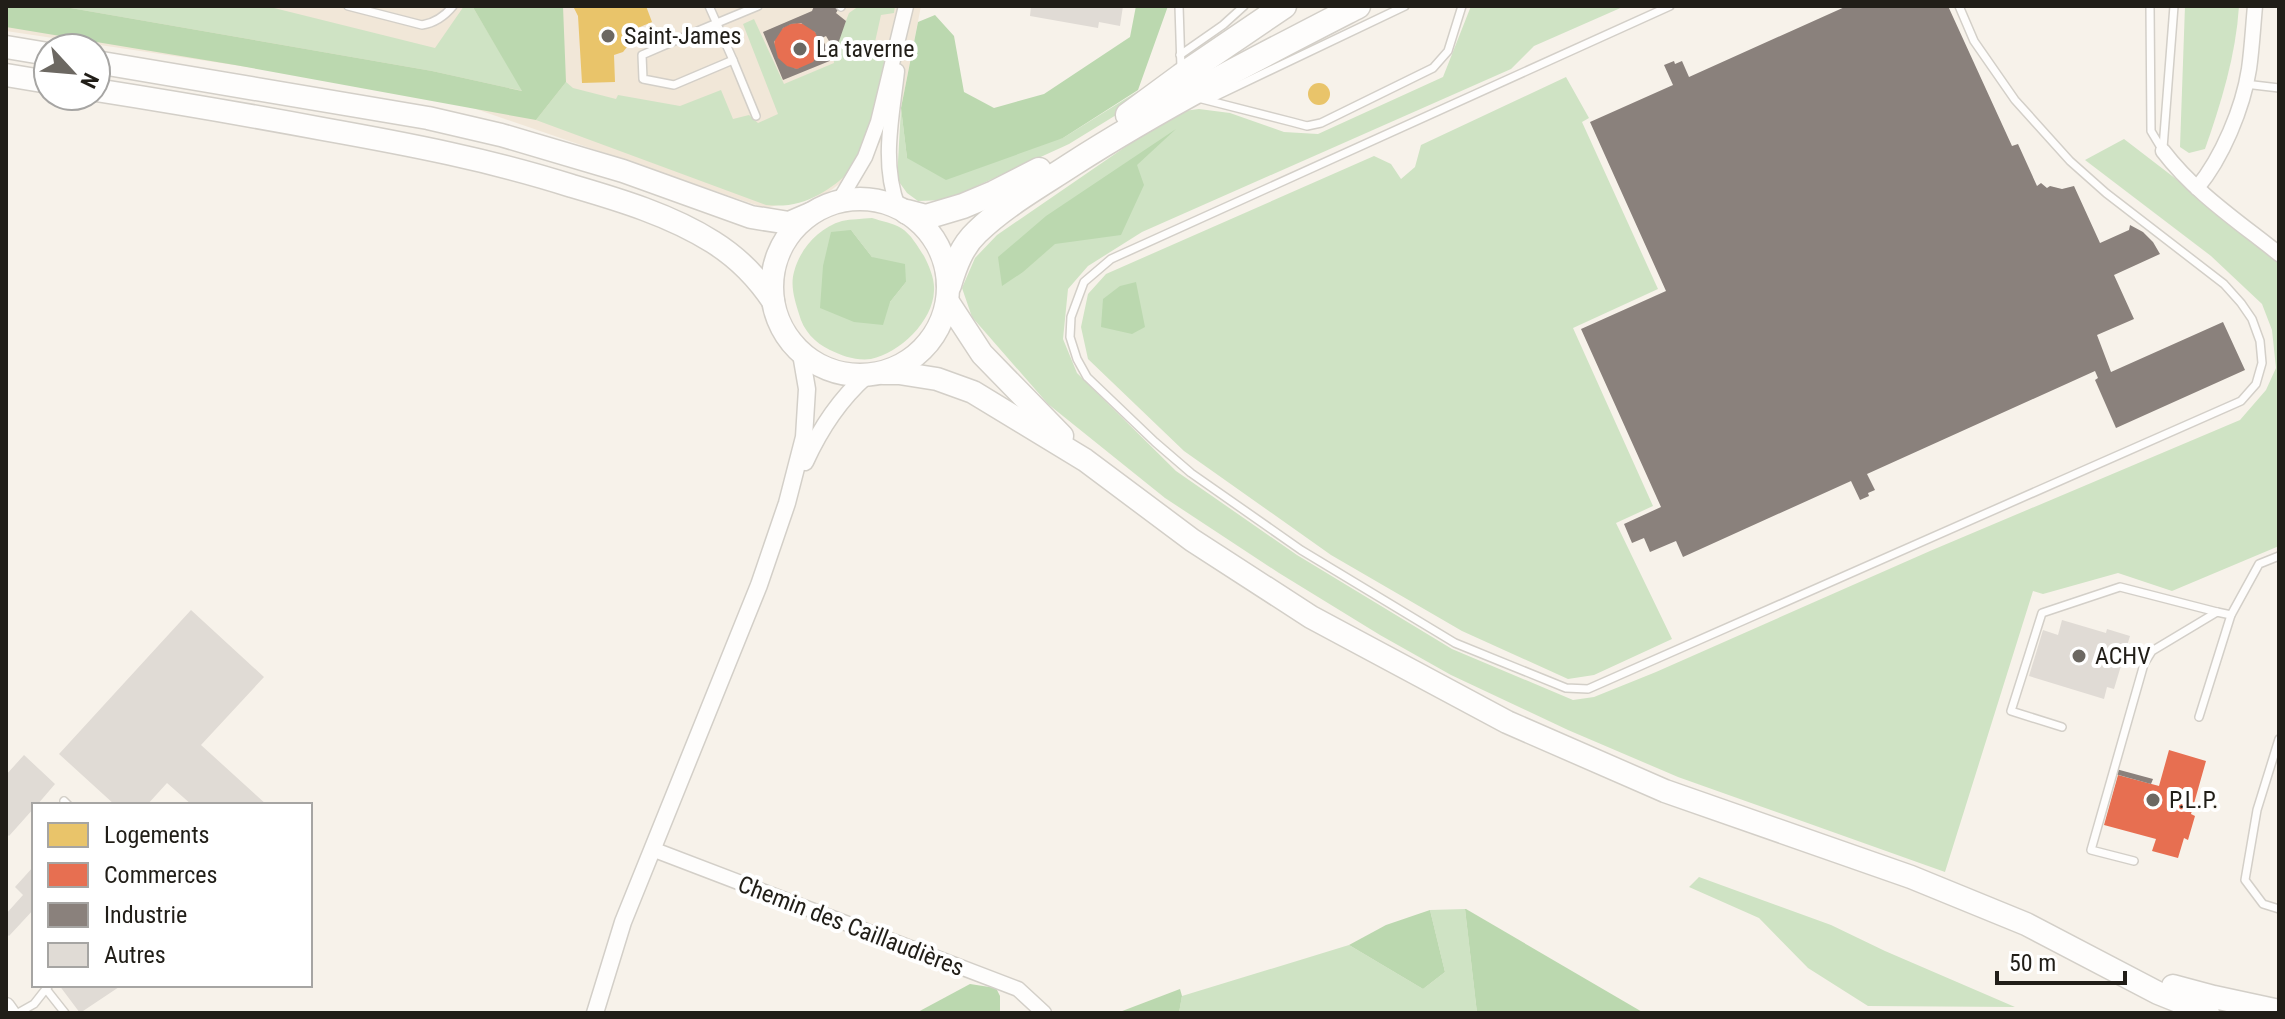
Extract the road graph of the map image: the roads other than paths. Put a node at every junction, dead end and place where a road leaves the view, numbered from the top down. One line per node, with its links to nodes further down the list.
1 (348, 6): 2 (lane)
2 (453, 6)
3 (709, 6): 17 (lane)
4 (758, 6): 17 (lane)
5 (906, 6): 18 (street)
6 (1179, 6): 25 (lane)
7 (1244, 6): 25 (lane)
8 (1284, 6): 25 (highway)
9 (1358, 6): 25 (highway)
10 (1405, 6): 25 (lane)
11 (1462, 6): 25 (lane)
12 (1670, 6): 13 (lane)
13 (1959, 6)
14 (2150, 6): 30 (lane)
15 (2174, 6): 30 (lane)
16 (2255, 6): 26 (street)
17 (716, 24): 21 (lane); 21 (lane)
18 (899, 39): 32 (street); 33 (street)
19 (6, 47): 20 (main road)
20 (32, 51)
21 (733, 60): 29 (lane)
22 (112, 65): 34 (main road)
23 (6, 75): 24 (main road)
24 (32, 79)
25 (1189, 82): 33 (highway); 36 (highway)
26 (2245, 84): 27 (lane); 31 (street)
27 (2279, 88)
28 (112, 93): 37 (main road)
29 (756, 116)
30 (2163, 151): 31 (street)
31 (2197, 188): 35 (street)
32 (839, 201): 33 (main road); 34 (main road)
33 (902, 209): 36 (main road)
34 (810, 214): 37 (main road)
35 (2279, 254)
36 (948, 293): 39 (main road); 40 (main road)
37 (773, 301): 38 (main road)
38 (801, 354): 39 (main road); 41 (street)
39 (874, 375): 40 (main road); 41 (street)
40 (1085, 460): 51 (main road)
41 (787, 503): 48 (street)
42 (2279, 556): 44 (lane)
43 (2217, 612): 44 (lane); 46 (lane); 49 (lane)
44 (2231, 615): 45 (lane)
45 (2199, 717)
46 (2062, 727)
47 (2279, 739): 50 (lane)
48 (652, 849): 58 (street); 59 (street, Chemin des Caillaudières)
49 (2134, 861)
50 (2279, 909)
51 (2110, 968): 54 (main road); 60 (main road)
52 (47, 987): 56 (lane); 57 (lane)
53 (6, 1006): 55 (street)
54 (2279, 1011)
55 (11, 1013)
56 (18, 1013)
57 (65, 1013)
58 (595, 1013)
59 (1044, 1013)
60 (2208, 1013)

